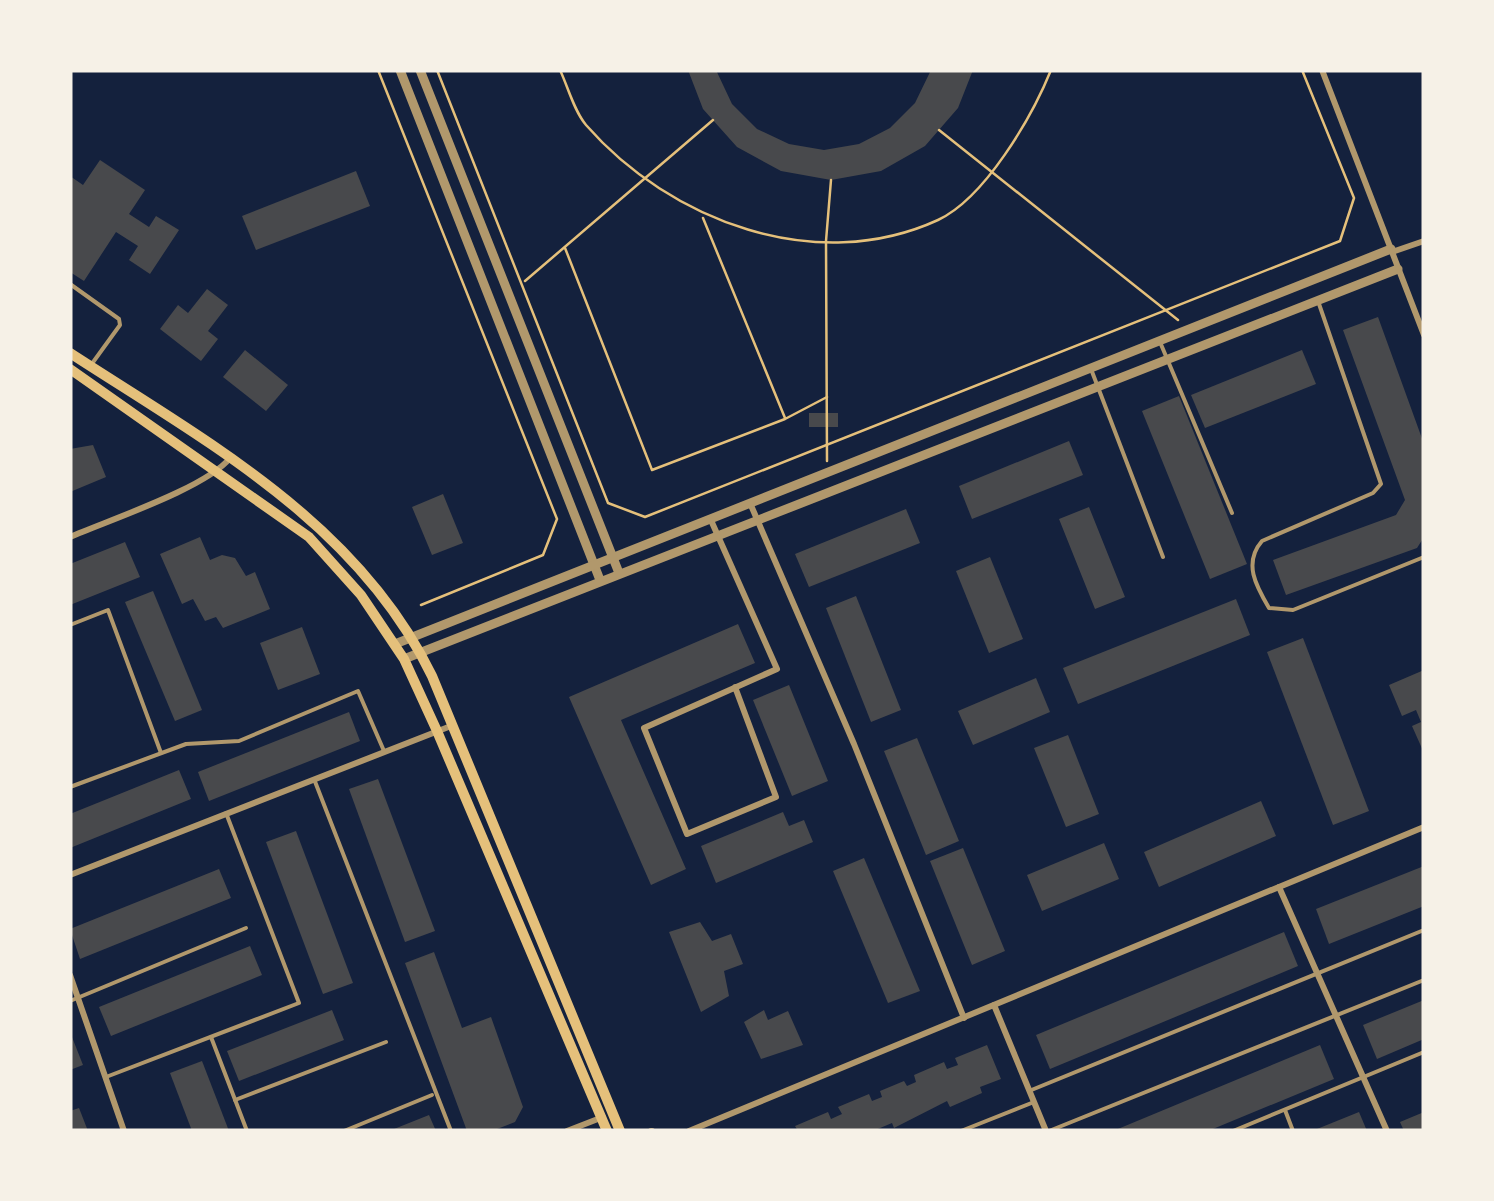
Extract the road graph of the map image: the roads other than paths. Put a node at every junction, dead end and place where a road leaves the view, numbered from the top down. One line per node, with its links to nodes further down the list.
1 (400, 70): 9 (street)
2 (420, 70): 8 (street)
3 (1322, 70): 5 (street)
4 (1424, 241): 5 (street)
5 (1391, 251): 6 (street); 12 (street)
6 (1398, 269): 10 (street); 11 (street)
7 (70, 284): 15 (lane)
8 (507, 292): 9 (street); 27 (street)
9 (490, 298): 30 (street)
10 (1318, 302): 14 (street); 29 (lane)
11 (1424, 335)
12 (1160, 342): 14 (lane); 17 (street)
13 (70, 353): 15 (main road)
14 (1168, 361): 18 (street); 22 (lane)
15 (90, 366): 19 (main road)
16 (70, 369): 20 (main road)
17 (1091, 369): 18 (lane); 21 (street)
18 (1099, 389): 24 (street); 28 (lane)
19 (230, 458): 20 (street); 34 (main road)
20 (220, 470): 26 (street); 35 (main road)
21 (750, 502): 23 (street); 24 (street)
22 (1232, 514)
23 (710, 518): 25 (street); 27 (street)
24 (757, 519): 25 (street); 57 (street)
25 (717, 534): 31 (street); 38 (street)
26 (70, 537)
27 (612, 557): 30 (street); 31 (street)
28 (1163, 557)
29 (1424, 558)
30 (595, 564): 32 (street); 34 (street)
31 (619, 573): 32 (street)
32 (600, 580): 36 (street)
33 (70, 624): 42 (lane)
34 (412, 638): 35 (street); 36 (main road)
35 (395, 644): 37 (main road)
36 (421, 653): 37 (street); 39 (main road)
37 (404, 660): 40 (main road)
38 (735, 688): 38 (street)
39 (452, 725): 40 (street); 68 (main road)
40 (437, 731): 41 (street); 68 (main road)
41 (384, 751): 42 (lane); 43 (street)
42 (161, 753): 44 (lane)
43 (314, 779): 45 (street); 64 (lane)
44 (70, 787)
45 (226, 813): 47 (street); 58 (lane)
46 (1424, 827): 48 (street)
47 (70, 875)
48 (1279, 887): 51 (street); 55 (street)
49 (246, 928): 54 (lane)
50 (1424, 930): 51 (lane)
51 (1319, 973): 56 (street); 63 (lane)
52 (70, 975): 54 (street)
53 (1424, 980): 56 (lane)
54 (74, 1000): 61 (street)
55 (994, 1005): 57 (street); 63 (street)
56 (1337, 1015): 62 (street); 78 (lane)
57 (964, 1018): 76 (street)
58 (211, 1037): 61 (lane); 65 (lane)
59 (386, 1042): 65 (lane)
60 (1424, 1052): 62 (lane)
61 (106, 1077): 69 (street)
62 (1364, 1077): 67 (lane); 81 (street)
63 (1029, 1091): 66 (street)
64 (434, 1095): 71 (lane); 72 (lane)
65 (235, 1100): 70 (lane)
66 (1034, 1102): 77 (lane); 78 (street)
67 (1285, 1110): 79 (lane); 80 (lane)
68 (607, 1116): 73 (street); 74 (main road); 75 (main road)
69 (124, 1131)
70 (246, 1131)
71 (344, 1131)
72 (452, 1131)
73 (567, 1131)
74 (607, 1131)
75 (620, 1131)
76 (689, 1131)
77 (960, 1131)
78 (1048, 1131)
79 (1233, 1131)
80 (1293, 1131)
81 (1387, 1131)

